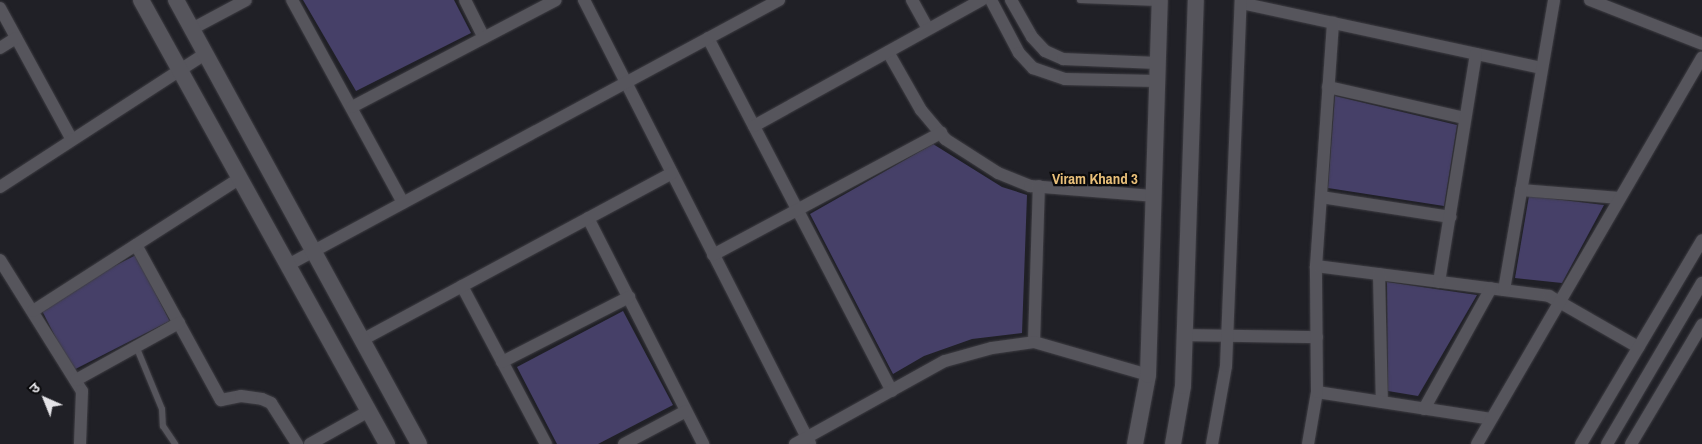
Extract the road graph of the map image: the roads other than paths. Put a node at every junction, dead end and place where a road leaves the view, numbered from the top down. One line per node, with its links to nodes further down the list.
1 (141, 0): 35 (street)
2 (176, 0): 22 (street)
3 (246, 0): 22 (street)
4 (292, 0): 39 (street)
5 (466, 0): 25 (street)
6 (556, 0): 25 (street)
7 (584, 0): 37 (street)
8 (779, 0): 26 (street)
9 (912, 0): 23 (street)
10 (981, 0): 23 (street)
11 (991, 0): 36 (street)
12 (1011, 0): 33 (street)
13 (1080, 0): 14 (lane)
14 (1094, 0): 18 (lane)
15 (1196, 0): 74 (street)
16 (1554, 0): 34 (street)
17 (1590, 0): 27 (street)
18 (1160, 1): 33 (street)
19 (1241, 2): 21 (street); 75 (street)
20 (0, 8): 24 (street)
21 (1333, 23): 31 (street); 38 (street)
22 (192, 29): 30 (street)
23 (928, 29): 29 (street)
24 (16, 38): 28 (street); 43 (street)
25 (484, 38): 39 (street)
26 (708, 38): 37 (street); 41 (street)
27 (1702, 44)
28 (0, 48)
29 (888, 52): 41 (street); 42 (street)
30 (205, 54): 35 (street); 58 (street)
31 (1476, 54): 34 (street); 40 (street)
32 (1702, 58): 51 (street)
33 (1157, 63): 36 (street)
34 (1542, 68): 48 (street)
35 (180, 70): 43 (street); 45 (street)
36 (1156, 81): 49 (street)
37 (626, 82): 44 (street); 52 (street)
38 (1328, 87): 40 (street); 50 (street)
39 (352, 107): 52 (street)
40 (1466, 118): 54 (street)
41 (754, 126): 53 (street)
42 (941, 134): 46 (street); 53 (street)
43 (72, 140): 47 (street)
44 (672, 173): 55 (street); 59 (street)
45 (240, 178): 57 (street); 61 (street)
46 (1039, 186): 49 (street); 78 (street)
47 (0, 187)
48 (1521, 190): 51 (street); 68 (street)
49 (1153, 196): 82 (street)
50 (1321, 197): 54 (street); 62 (street)
51 (1620, 198): 70 (street)
52 (403, 203): 58 (street)
53 (798, 210): 59 (street); 84 (street)
54 (1450, 217): 64 (street)
55 (588, 218): 66 (street); 69 (street)
56 (1702, 240): 80 (street)
57 (136, 245): 71 (street); 72 (street)
58 (313, 252): 61 (street); 77 (street)
59 (714, 255): 91 (street)
60 (0, 260): 71 (street)
61 (288, 265): 88 (street)
62 (1316, 266): 63 (street); 76 (street)
63 (1379, 274): 64 (street); 86 (street)
64 (1439, 282): 67 (street)
65 (1702, 283): 108 (street)
66 (462, 286): 77 (street); 81 (street)
67 (1490, 288): 68 (street); 87 (street)
68 (1504, 290): 70 (street)
69 (629, 297): 81 (street); 89 (street)
70 (1560, 301): 80 (street); 90 (street)
71 (33, 311): 83 (street)
72 (179, 323): 79 (street); 94 (street)
73 (1702, 325): 109 (street)
74 (1185, 335): 75 (street); 103 (street)
75 (1227, 336): 76 (street); 104 (street)
76 (1317, 337): 85 (street)
77 (362, 340): 97 (street)
78 (1034, 342): 82 (street); 84 (street)
79 (136, 346): 83 (street); 93 (lane)
80 (1638, 347): 107 (street)
81 (502, 362): 98 (street)
82 (1148, 375): 102 (street)
83 (76, 380): 92 (street)
84 (892, 391): 91 (street)
85 (1317, 392): 86 (street); 105 (street)
86 (1382, 402): 87 (street)
87 (1424, 409): 90 (street)
88 (368, 411): 95 (street); 96 (street)
89 (686, 411): 99 (street); 100 (street)
90 (1491, 419): 106 (street)
91 (808, 441): 101 (street)
92 (80, 444)
93 (175, 444)
94 (297, 444)
95 (310, 444)
96 (387, 444)
97 (419, 444)
98 (546, 444)
99 (624, 444)
100 (703, 444)
101 (795, 444)
102 (1136, 444)
103 (1173, 444)
104 (1212, 444)
105 (1308, 444)
106 (1477, 444)
107 (1582, 444)
108 (1607, 444)
109 (1632, 444)

